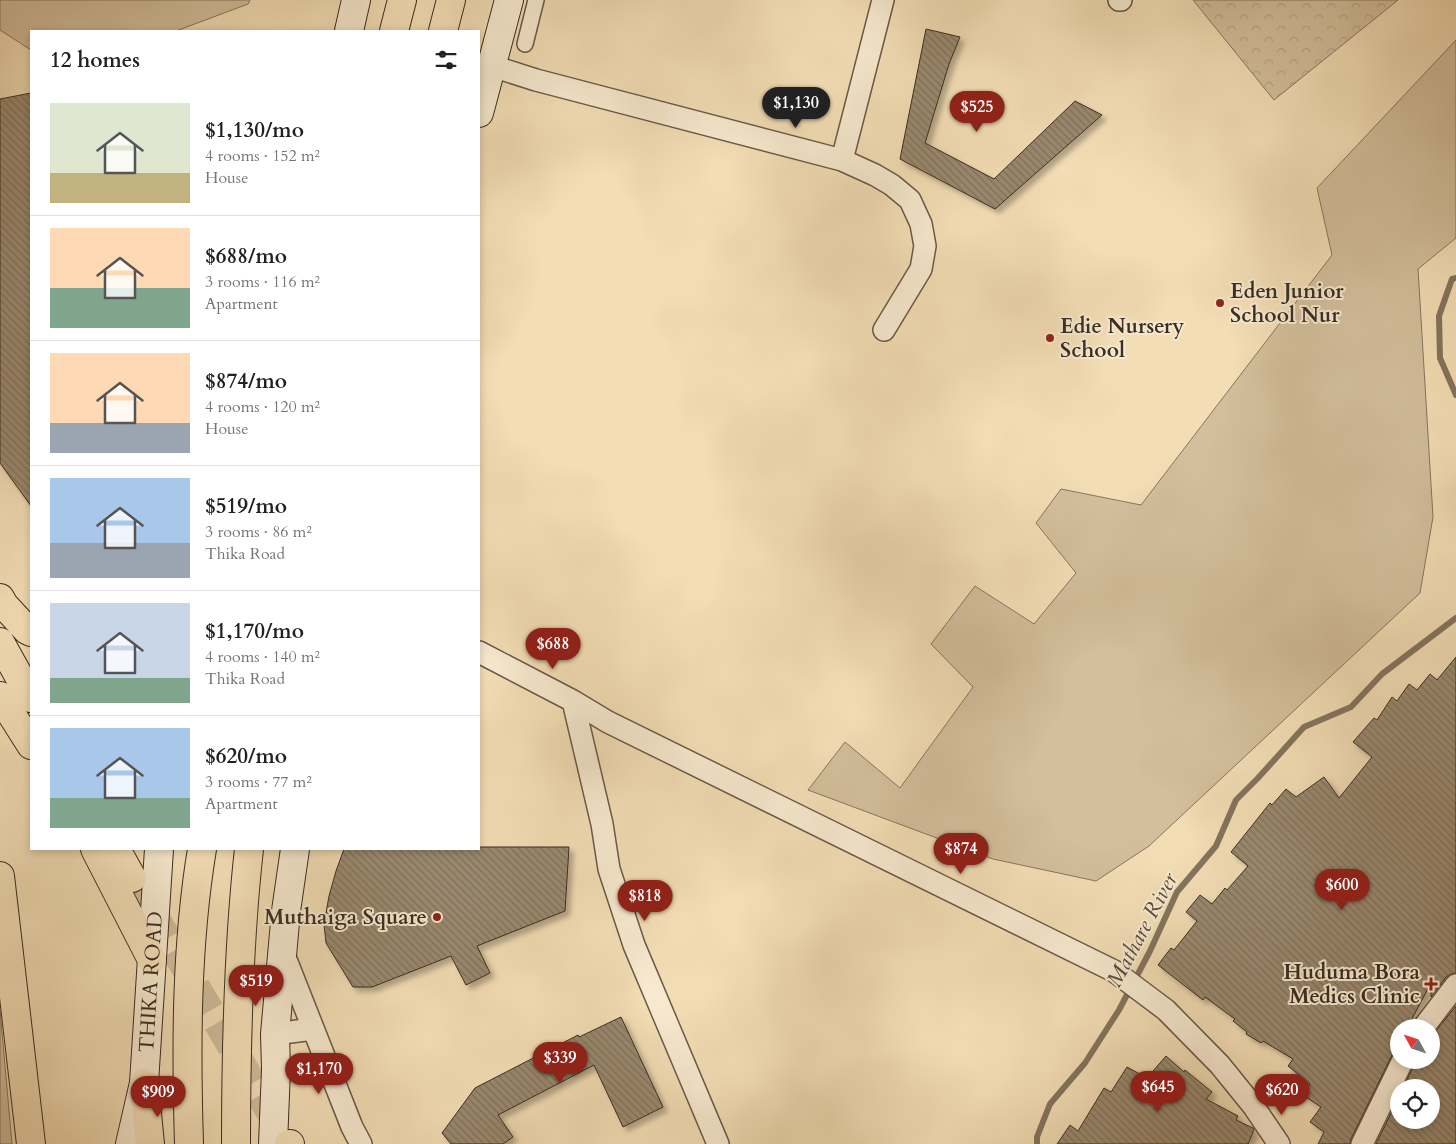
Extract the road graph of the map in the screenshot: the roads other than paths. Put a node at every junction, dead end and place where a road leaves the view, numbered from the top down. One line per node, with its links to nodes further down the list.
1 (356, 0): 7 (main road)
2 (402, 0): 8 (highway)
3 (451, 0): 9 (highway)
4 (509, 0): 11 (main road)
5 (536, 0): 10 (street)
6 (883, 0): 13 (street)
7 (349, 30)
8 (394, 30)
9 (443, 30)
10 (525, 44)
11 (492, 66): 12 (main road); 13 (street)
12 (480, 109)
13 (842, 160): 14 (street)
14 (884, 330)
15 (0, 598): 16 (highway)
16 (30, 631)
17 (0, 642): 20 (highway)
18 (480, 653): 21 (street)
19 (0, 696): 22 (highway)
20 (30, 696)
21 (573, 701): 46 (street); 47 (street)
22 (30, 743)
23 (96, 850): 32 (highway)
24 (117, 850): 30 (highway)
25 (159, 850): 32 (main road, THIKA ROAD)
26 (202, 850): 42 (highway, THIKA ROAD)
27 (249, 850): 43 (highway)
28 (295, 850): 31 (main road)
29 (0, 876): 39 (highway)
30 (132, 878)
31 (282, 950): 35 (street); 36 (main road)
32 (152, 960): 38 (main road, THIKA ROAD)
33 (1456, 985): 34 (street)
34 (1430, 1019)
35 (313, 1029): 36 (street); 45 (street)
36 (275, 1034): 44 (main road)
37 (1399, 1069): 48 (street)
38 (144, 1083): 40 (main road, THIKA ROAD); 41 (highway)
39 (31, 1144)
40 (130, 1144)
41 (150, 1144)
42 (189, 1144)
43 (236, 1144)
44 (273, 1144)
45 (361, 1144)
46 (718, 1144)
47 (1278, 1144)
48 (1362, 1144)

